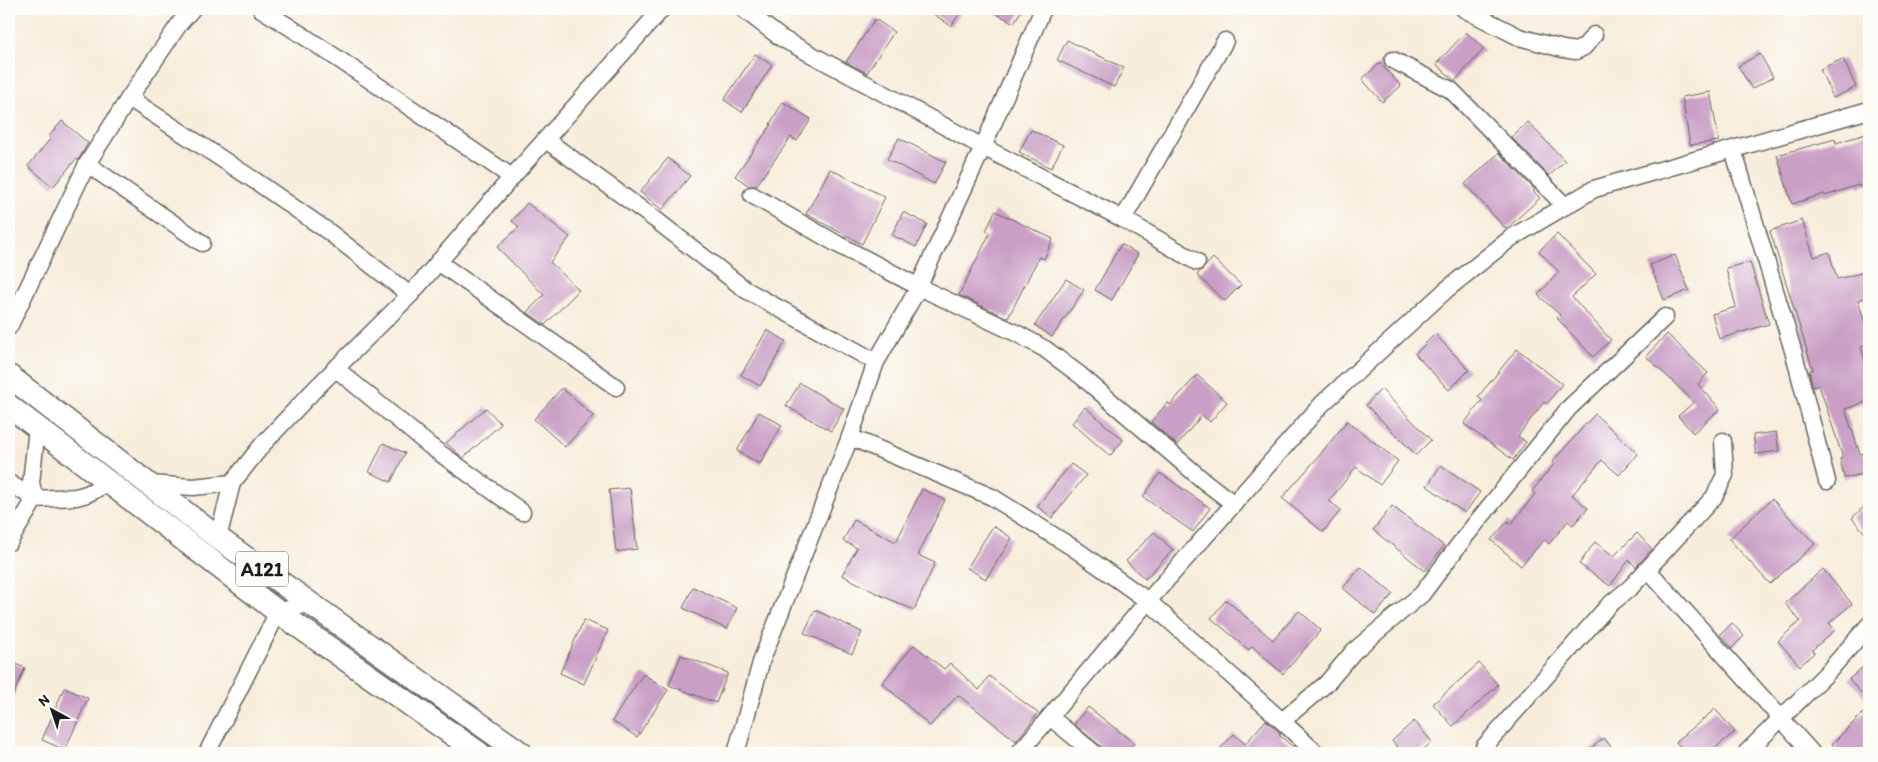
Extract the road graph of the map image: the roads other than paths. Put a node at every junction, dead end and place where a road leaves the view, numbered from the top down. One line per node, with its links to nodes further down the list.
1 (192, 9): 10 (street)
2 (261, 9): 16 (street)
3 (662, 9): 12 (street)
4 (743, 9): 13 (street)
5 (1043, 9): 13 (street)
6 (1464, 9): 7 (street)
7 (1594, 35)
8 (1225, 41): 19 (street)
9 (1393, 60): 18 (street)
10 (129, 98): 15 (street); 24 (street)
11 (1869, 110): 14 (street)
12 (546, 140): 16 (street); 27 (street)
13 (983, 147): 19 (street); 23 (street)
14 (1732, 149): 18 (street); 35 (street)
15 (87, 164): 20 (street); 26 (street)
16 (512, 177): 21 (street)
17 (752, 195): 23 (street)
18 (1565, 206): 41 (street)
19 (1123, 219): 22 (street)
20 (202, 243)
21 (438, 262): 24 (street); 30 (street)
22 (1197, 262)
23 (919, 287): 27 (street); 41 (street)
24 (410, 295): 28 (street)
25 (1665, 317): 52 (street)
26 (9, 328)
27 (876, 362): 33 (street)
28 (336, 368): 38 (street); 42 (street)
29 (9, 376): 39 (highway, A121)
30 (616, 386)
31 (9, 406): 32 (highway, A121)
32 (36, 428): 37 (highway, A121); 40 (street)
33 (850, 437): 46 (street); 57 (street)
34 (1723, 441): 45 (street)
35 (1827, 481)
36 (9, 483): 40 (street)
37 (108, 483): 40 (street); 48 (highway, A121)
38 (232, 483): 39 (street); 43 (street)
39 (148, 484): 43 (highway, A121)
40 (35, 499): 44 (street)
41 (1234, 504): 46 (street)
42 (522, 512)
43 (218, 538): 47 (highway, A121)
44 (9, 542)
45 (1647, 569): 51 (street); 53 (street)
46 (1148, 601): 50 (street); 52 (street)
47 (310, 603): 48 (street); 56 (highway, A121)
48 (278, 612): 54 (street); 55 (highway, A121)
49 (1869, 625): 51 (street)
50 (1050, 717): 58 (street); 59 (street)
51 (1781, 720): 61 (street); 62 (street)
52 (1282, 721): 60 (street)
53 (1484, 746)
54 (207, 753)
55 (479, 753)
56 (521, 753)
57 (736, 753)
58 (1018, 753)
59 (1094, 753)
60 (1316, 753)
61 (1746, 753)
62 (1812, 753)

